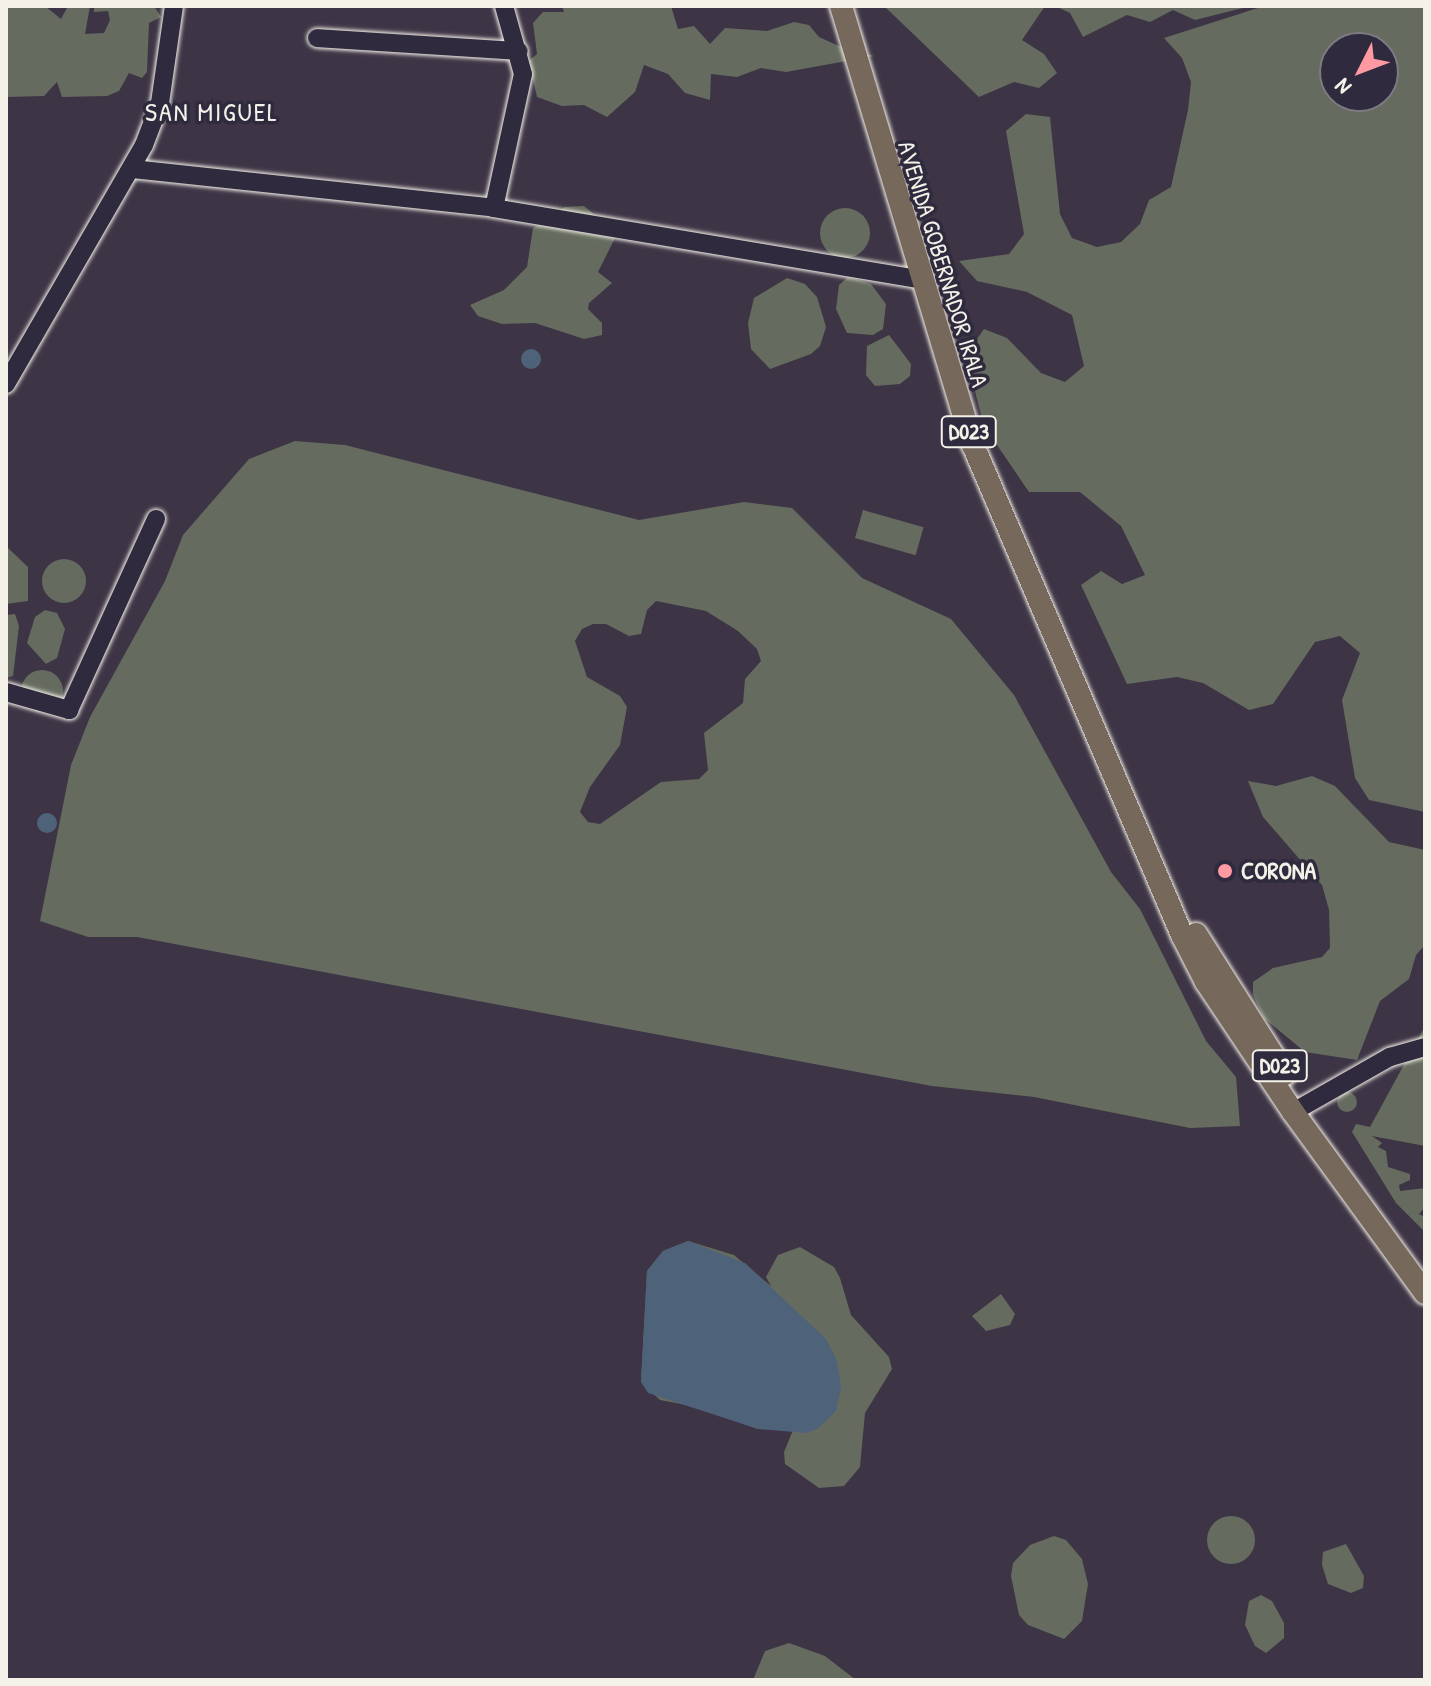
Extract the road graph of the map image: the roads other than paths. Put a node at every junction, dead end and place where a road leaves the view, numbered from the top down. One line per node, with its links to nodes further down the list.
1 (174, 6): 6 (street)
2 (504, 6): 5 (street)
3 (841, 6): 8 (main road, AVENIDA GOBERNADOR IRALA / D023)
4 (317, 38): 5 (street)
5 (519, 51): 7 (street)
6 (132, 169): 7 (street); 9 (street)
7 (494, 208): 8 (street)
8 (920, 279): 13 (main road, AVENIDA GOBERNADOR IRALA / D023)
9 (6, 384)
10 (156, 519): 11 (street)
11 (6, 692)
12 (1425, 1047): 13 (street)
13 (1300, 1109): 14 (main road, AVENIDA GOBERNADOR IRALA / D023); 15 (main road, AVENIDA GOBERNADOR IRALA / D023)
14 (1425, 1284)
15 (1425, 1293)

